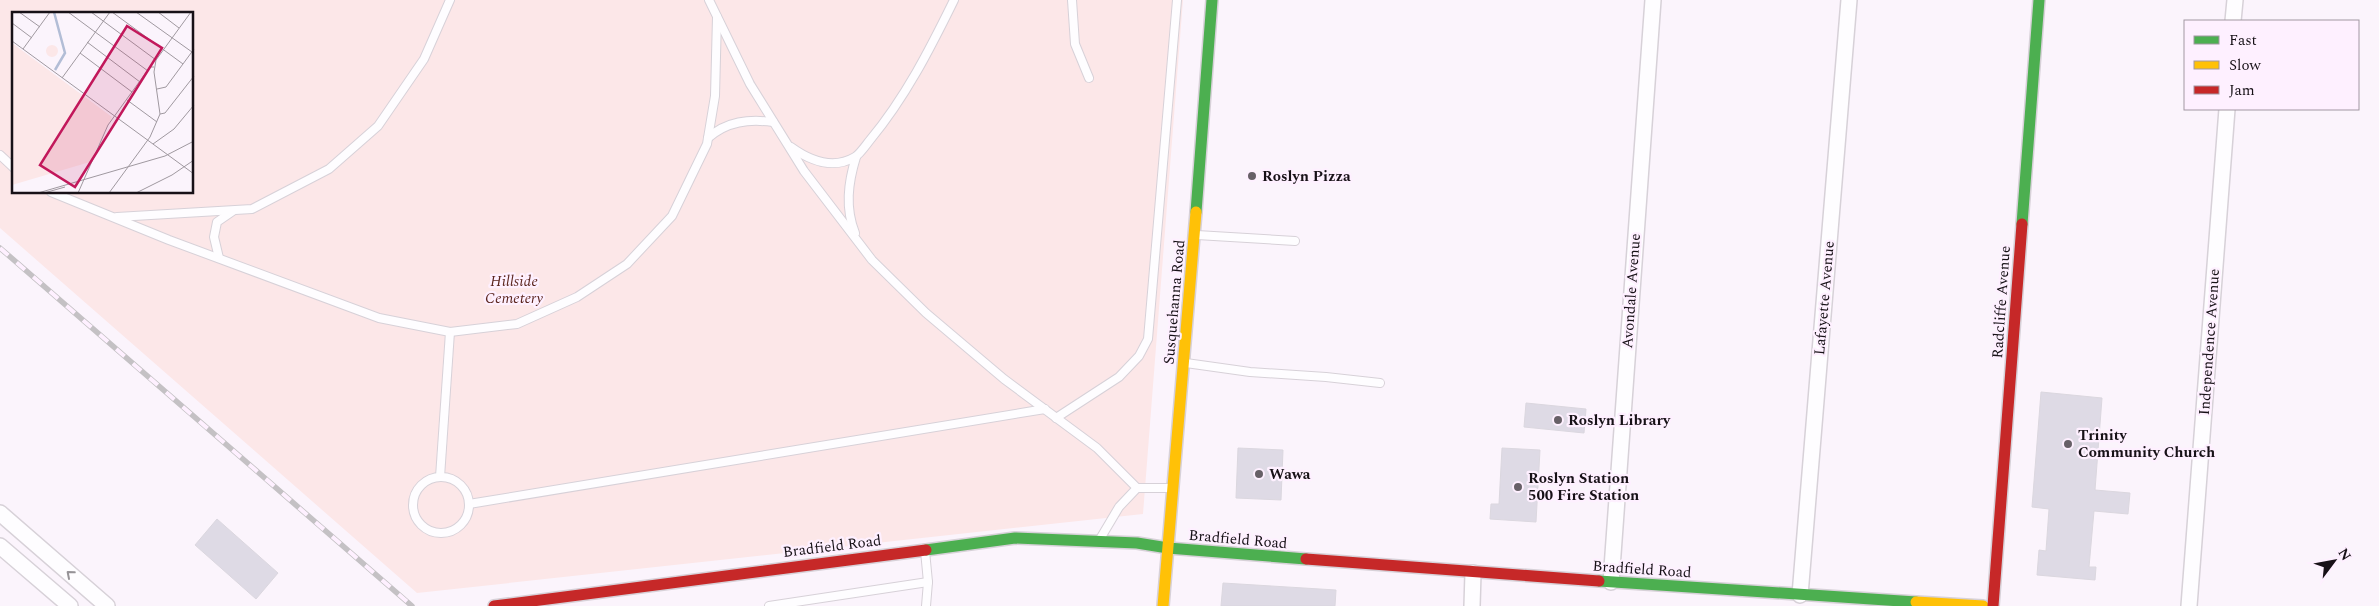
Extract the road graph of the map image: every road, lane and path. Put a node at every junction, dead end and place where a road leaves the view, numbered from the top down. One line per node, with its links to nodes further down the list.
1 (450, 0): 22 (lane)
2 (709, 0): 11 (lane)
3 (954, 0): 19 (lane)
4 (1072, 0): 13 (lane)
5 (1177, 0): 32 (lane)
6 (1212, 0): 24 (street, Susquehanna Road)
7 (1653, 0): 44 (street, Avondale Avenue)
8 (1849, 0): 45 (street, Lafayette Avenue)
9 (2039, 0): 54 (street, Radcliffe Avenue)
10 (2235, 0): 12 (street)
11 (717, 17): 15 (lane); 16 (lane)
12 (2234, 20)
13 (1089, 78)
14 (2227, 110): 55 (street, Independence Avenue)
15 (773, 122): 16 (lane); 17 (lane)
16 (708, 138): 28 (lane)
17 (788, 145): 19 (lane); 26 (lane)
18 (0, 155): 20 (lane)
19 (856, 157): 26 (lane)
20 (12, 166)
21 (56, 194): 23 (lane)
22 (234, 210): 23 (lane); 27 (lane)
23 (112, 218): 27 (lane)
24 (1195, 235): 25 (lane); 29 (street, Susquehanna Road)
25 (1295, 241)
26 (858, 242): 31 (lane)
27 (219, 258): 28 (lane)
28 (450, 332): 33 (lane)
29 (1184, 362): 30 (lane); 35 (street, Susquehanna Road)
30 (1380, 383)
31 (1045, 409): 32 (lane); 36 (lane)
32 (1056, 418): 34 (lane)
33 (440, 477): 36 (lane); 36 (lane)
34 (1137, 488): 35 (lane); 38 (lane)
35 (1174, 488): 40 (street, Susquehanna Road)
36 (469, 504)
37 (0, 513): 47 (street, one-way to 37)
38 (1100, 540): 40 (street, Bradfield Road); 41 (street, Bradfield Road)
39 (0, 546): 46 (street)
40 (1168, 548): 42 (street, Bradfield Road); 51 (street, Susquehanna Road)
41 (924, 550): 43 (lane); 48 (street, Bradfield Road)
42 (1473, 573): 44 (street, Bradfield Road); 52 (street)
43 (928, 582): 49 (lane); 50 (lane)
44 (1610, 582): 45 (street, Bradfield Road)
45 (1800, 595): 53 (street, Bradfield Road)
46 (70, 606)
47 (107, 606)
48 (494, 606)
49 (769, 606)
50 (926, 606)
51 (1164, 606)
52 (1472, 606)
53 (1984, 606)
54 (1993, 606)
55 (2189, 606)

